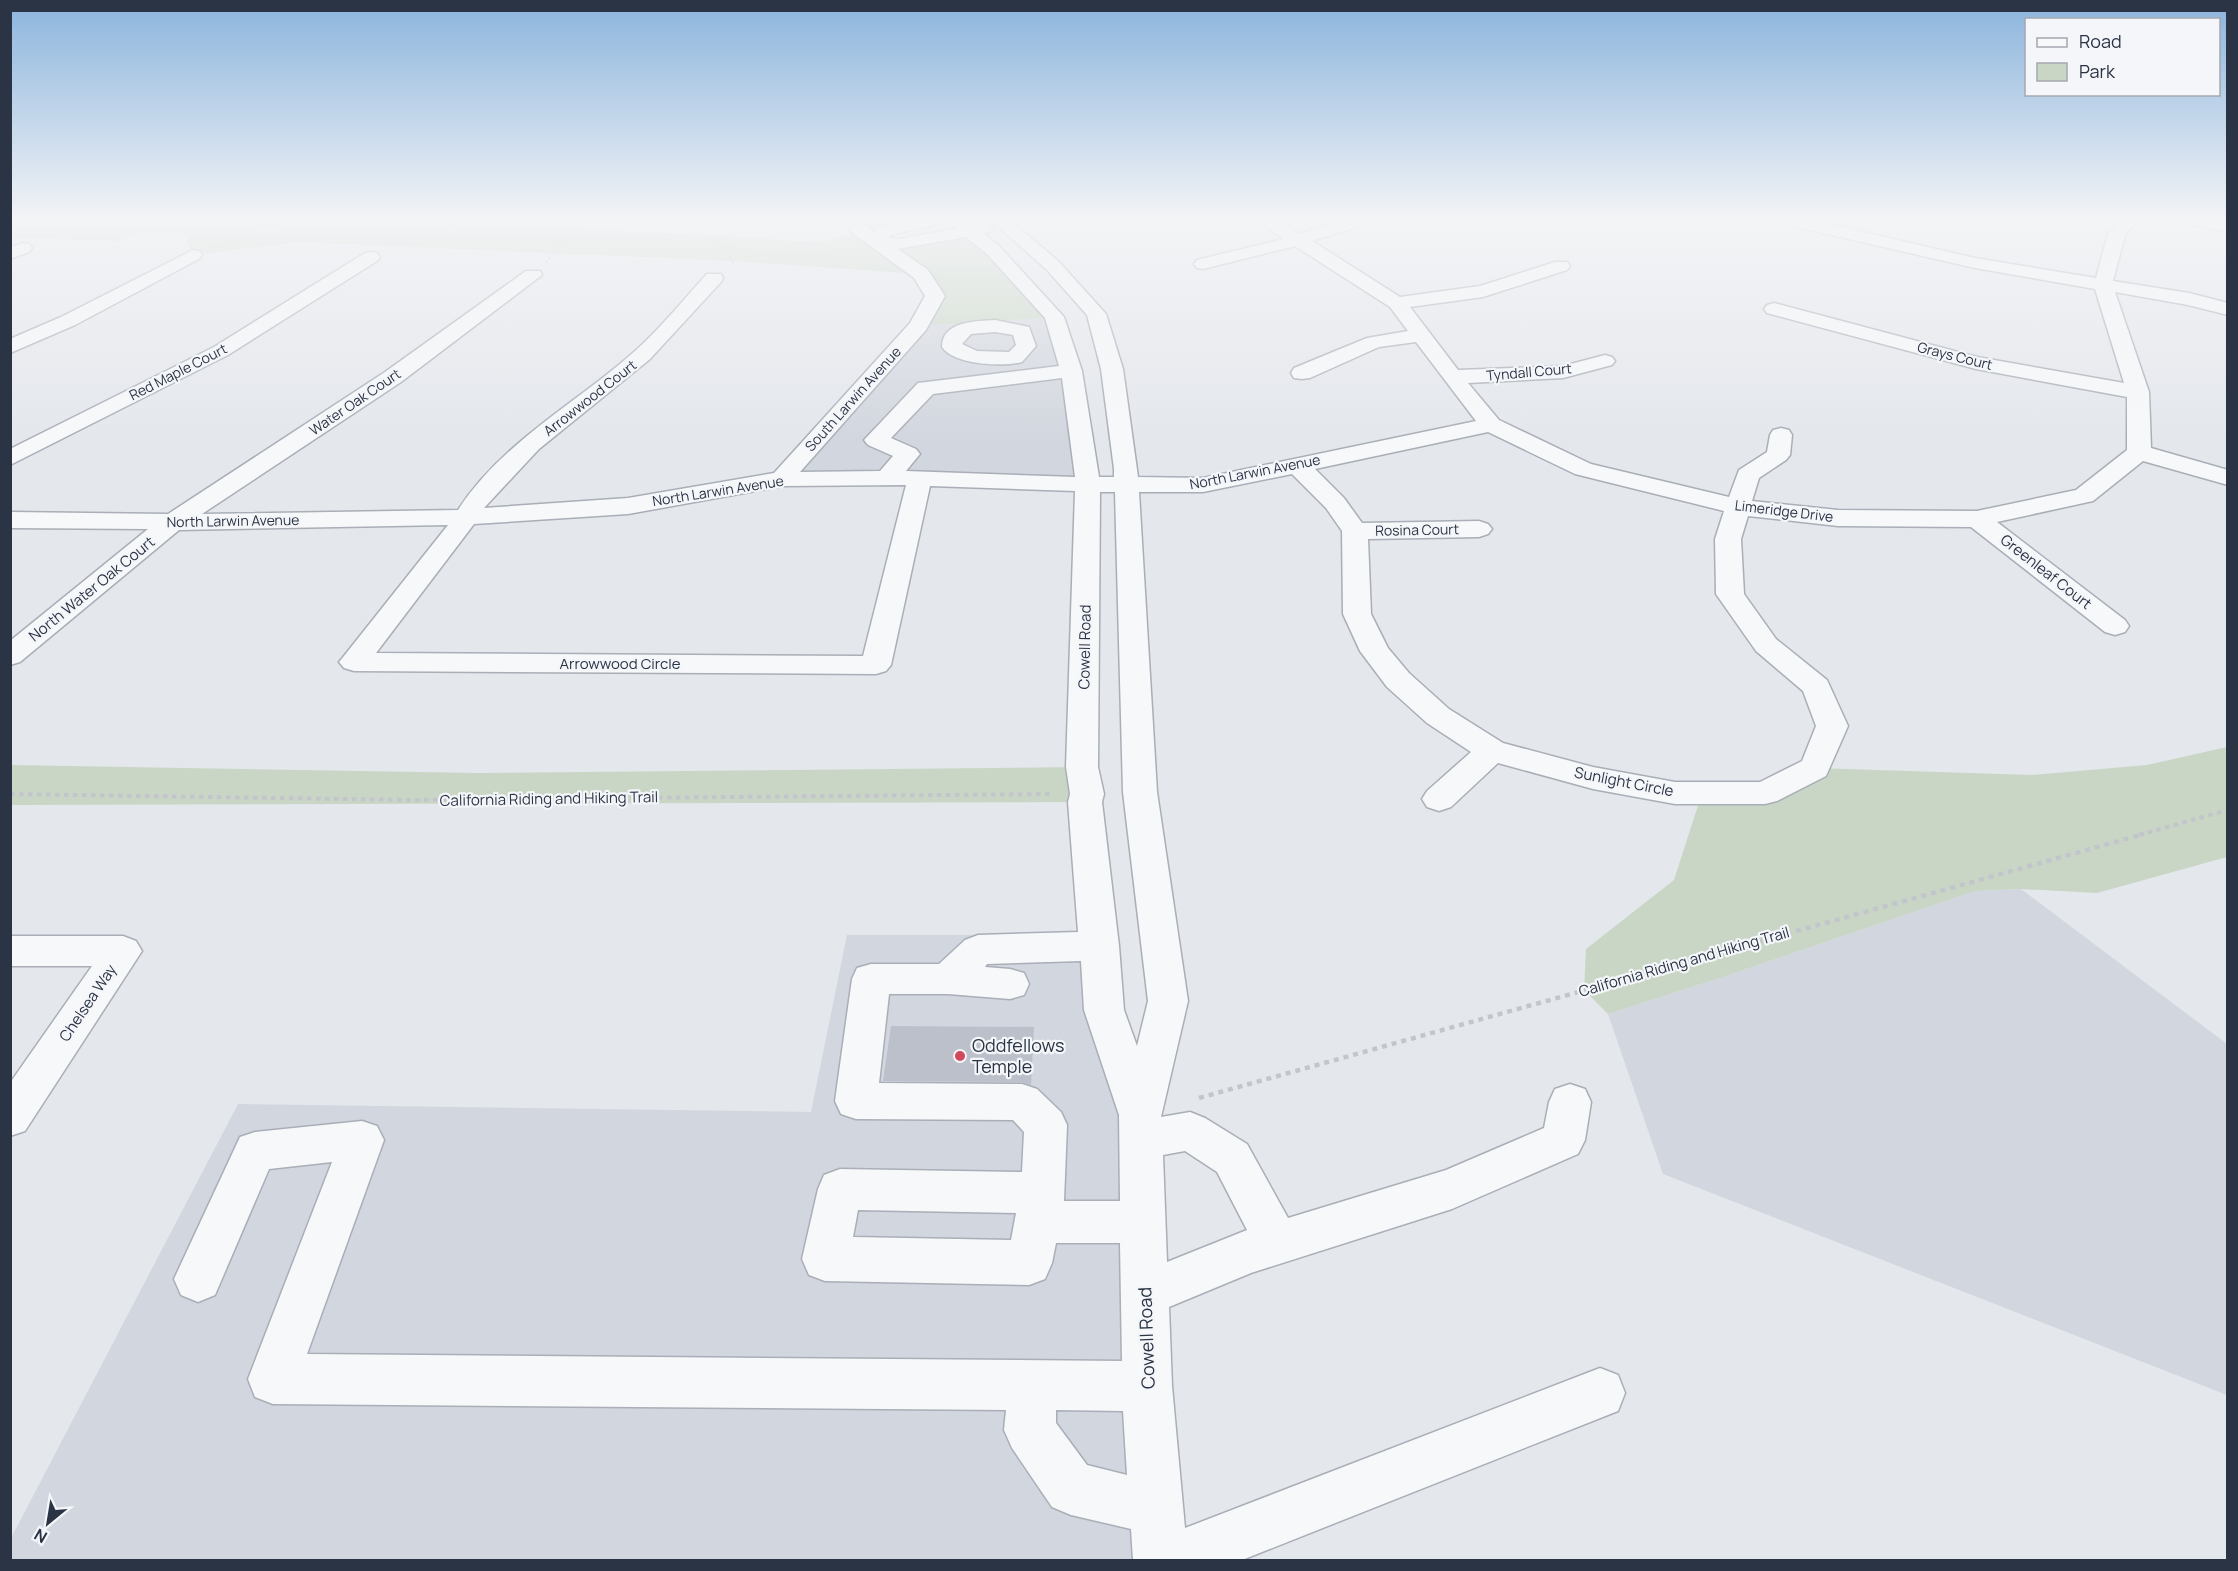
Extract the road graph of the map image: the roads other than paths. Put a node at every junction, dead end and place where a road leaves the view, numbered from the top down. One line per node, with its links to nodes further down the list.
1 (124, 291): 16 (street)
2 (316, 291): 25 (street, Red Maple Court)
3 (511, 291): 37 (street, Water Oak Court)
4 (702, 291): 34 (street, Arrowwood Court)
5 (932, 291): 30 (street, South Larwin Avenue)
6 (1031, 291): 18 (street, Cowell Road)
7 (1076, 291): 32 (street, Cowell Road)
8 (1379, 291): 12 (street, Limeridge Drive)
9 (1480, 291): 12 (street)
10 (2105, 291): 21 (street)
11 (2145, 291): 14 (street)
12 (1397, 303): 15 (street, Limeridge Drive)
13 (1774, 309): 21 (street, Grays Court)
14 (2228, 309)
15 (1423, 335): 19 (street); 20 (street, Limeridge Drive)
16 (10, 347)
17 (1605, 361): 20 (street, Tyndall Court)
18 (1071, 371): 27 (street); 31 (street, Cowell Road)
19 (1302, 373)
20 (1452, 377): 22 (street, Limeridge Drive)
21 (2138, 392): 24 (street)
22 (1491, 424): 26 (street, North Larwin Avenue); 33 (street, Limeridge Drive)
23 (1781, 435): 33 (street, Sunlight Circle)
24 (2139, 452): 29 (street); 35 (street, Limeridge Drive)
25 (10, 458)
26 (1297, 465): 32 (street, North Larwin Avenue); 39 (street)
27 (887, 478): 28 (street, North Larwin Avenue); 30 (street, North Larwin Avenue)
28 (920, 478): 31 (street, North Larwin Avenue); 34 (street, Arrowwood Circle)
29 (2228, 478)
30 (784, 479): 34 (street, North Larwin Avenue)
31 (1088, 484): 32 (street, North Larwin Avenue); 44 (street, Cowell Road)
32 (1127, 485): 50 (street, Cowell Road)
33 (1739, 507): 35 (street, Limeridge Drive); 42 (street, Sunlight Circle)
34 (465, 517): 37 (street, North Larwin Avenue)
35 (1977, 519): 40 (street, Greenleaf Court)
36 (10, 520): 37 (street, North Larwin Avenue)
37 (173, 522): 41 (street, North Water Oak Court)
38 (1479, 529): 39 (street, Rosina Court)
39 (1355, 531): 42 (street, Sunlight Circle)
40 (2115, 626)
41 (10, 656)
42 (1492, 751): 43 (street)
43 (1439, 799)
44 (1100, 946): 46 (street); 50 (street, Cowell Road)
45 (10, 951): 49 (street, Chelsea Way)
46 (948, 979): 47 (street); 51 (street)
47 (1010, 984)
48 (1570, 1102): 52 (street)
49 (10, 1118)
50 (1141, 1127): 51 (street, Cowell Road); 52 (street)
51 (1144, 1222): 54 (street, Cowell Road)
52 (1276, 1242): 54 (street)
53 (198, 1279): 55 (street)
54 (1145, 1294): 56 (street, Cowell Road)
55 (1032, 1386): 56 (street); 58 (street)
56 (1147, 1386): 58 (street, Cowell Road)
57 (1600, 1393): 60 (street)
58 (1156, 1508): 59 (street, Cowell Road)
59 (1160, 1560)
60 (1174, 1560)

